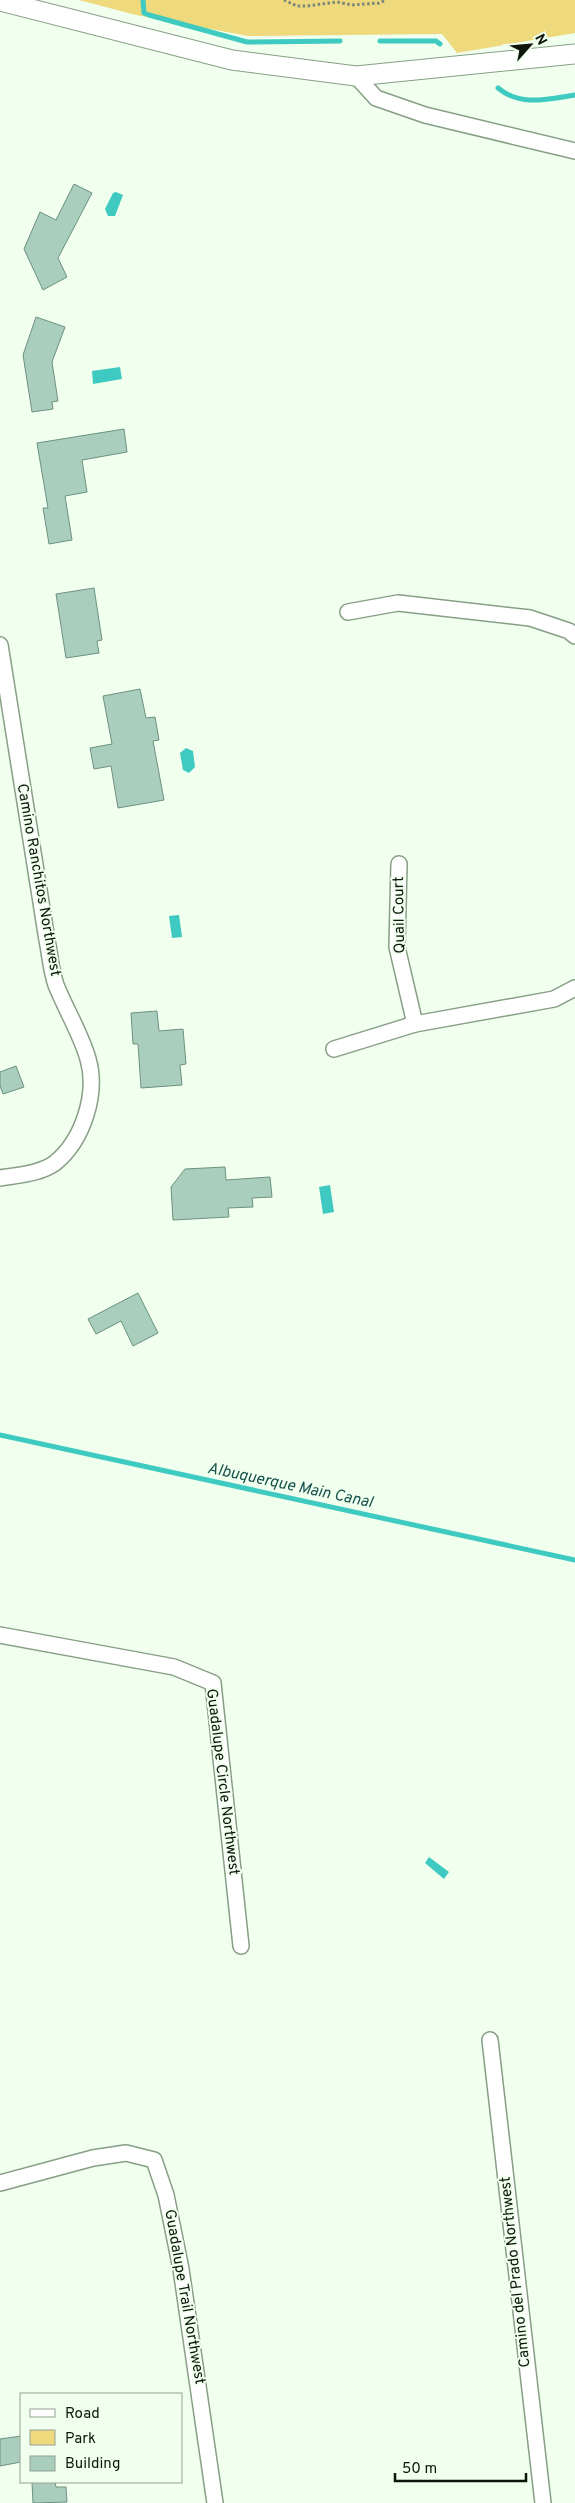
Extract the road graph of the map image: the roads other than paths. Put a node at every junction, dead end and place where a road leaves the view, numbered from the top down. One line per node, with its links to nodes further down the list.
1 (0, 1): 3 (street)
2 (575, 54): 3 (street)
3 (356, 76): 4 (street)
4 (575, 151)
5 (348, 612): 6 (street)
6 (575, 636)
7 (0, 645): 12 (street, Camino Ranchitos Northwest)
8 (399, 864): 10 (street, Quail Court)
9 (575, 988): 10 (street)
10 (415, 1024): 11 (street)
11 (334, 1049)
12 (0, 1178)
13 (0, 1636): 14 (street, Guadalupe Circle Northwest)
14 (241, 1946)
15 (490, 2040): 18 (street, Camino del Prado Northwest)
16 (0, 2182): 17 (street, Guadalupe Trail Northwest)
17 (215, 2503)
18 (543, 2503)

